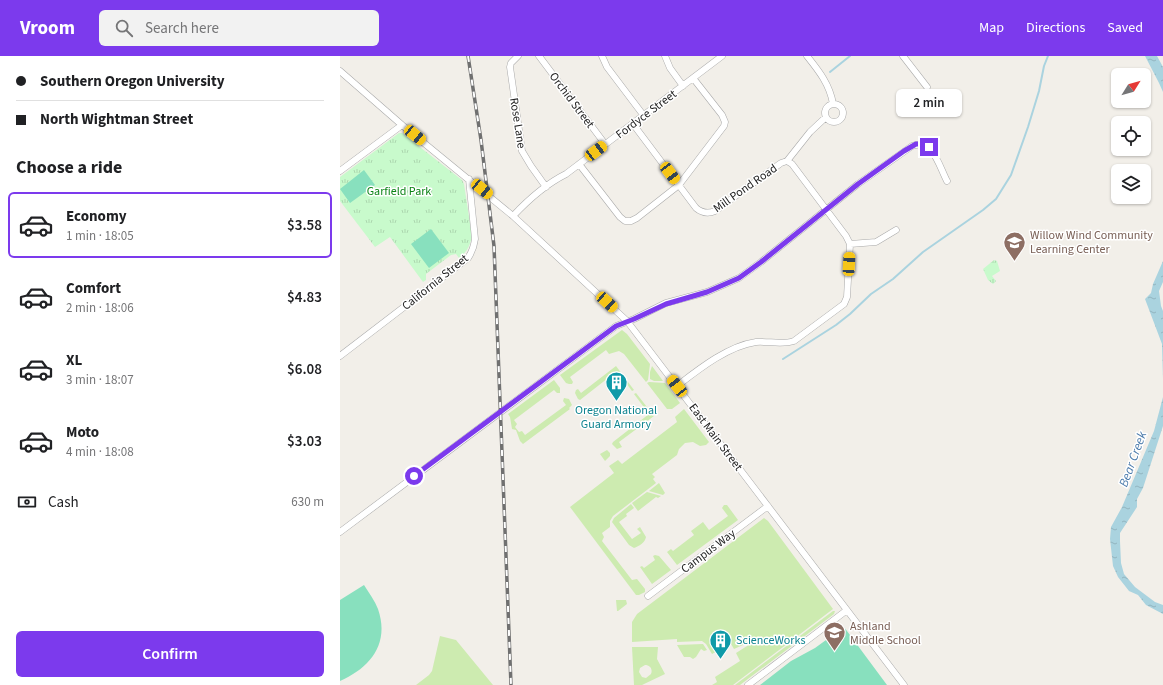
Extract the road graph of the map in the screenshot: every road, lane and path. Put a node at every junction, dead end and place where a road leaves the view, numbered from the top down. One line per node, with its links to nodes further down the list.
1 (518, 56): 24 (street, Rose Lane)
2 (539, 56): 17 (street, Orchid Street)
3 (602, 56): 13 (street)
4 (665, 56): 10 (street)
5 (722, 56): 9 (street, Fordyce Street)
6 (808, 56): 12 (street)
7 (903, 56): 11 (street)
8 (340, 71): 16 (street, East Main Street)
9 (694, 78): 10 (street, Fordyce Street); 23 (street)
10 (683, 86): 13 (street, Fordyce Street)
11 (927, 87)
12 (833, 104): 14 (street); 14 (street)
13 (644, 116): 15 (street, Fordyce Street)
14 (826, 117): 18 (street)
15 (633, 124): 17 (street, Fordyce Street); 23 (street, Mill Pond Road)
16 (402, 125): 20 (street); 21 (street, East Main Street)
17 (605, 144): 19 (street, Fordyce Street)
18 (787, 161): 23 (street, Mill Pond Road); 25 (street, Mill Pond Road)
19 (579, 164): 23 (street); 24 (street, Fordyce Street)
20 (340, 171)
21 (469, 179): 26 (street, East Main Street); 30 (street, California Street)
22 (946, 181): 25 (street)
23 (679, 185)
24 (546, 187): 26 (street, Fordyce Street)
25 (826, 210): 28 (street, Mill Pond Road); 29 (street)
26 (513, 216): 29 (street, East Main Street)
27 (896, 230): 28 (street)
28 (850, 244): 31 (street)
29 (627, 321): 31 (street, East Main Street); 34 (street)
30 (340, 356)
31 (677, 386): 32 (street, East Main Street)
32 (768, 506): 35 (street, Campus Way); 36 (street, East Main Street)
33 (340, 522): 34 (street)
34 (342, 530)
35 (648, 596)
36 (847, 610): 37 (street); 38 (street, East Main Street)
37 (748, 685)
38 (904, 685)

